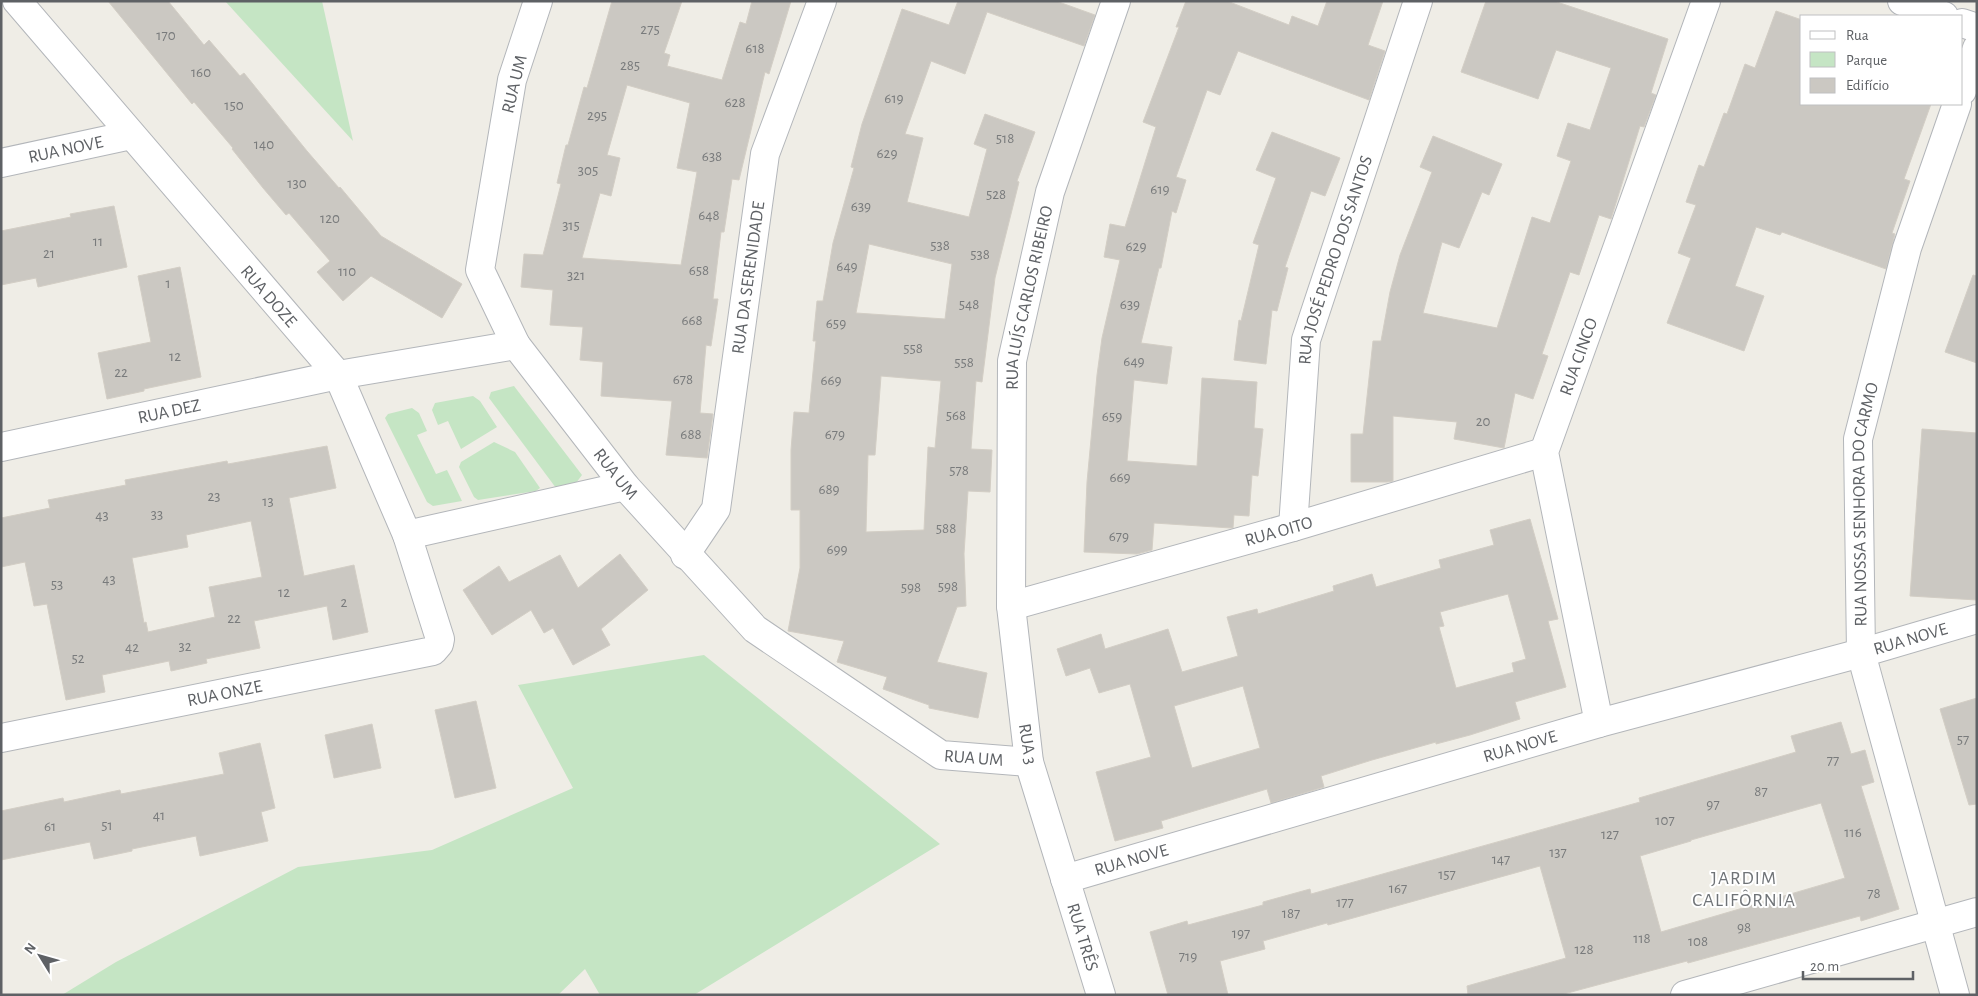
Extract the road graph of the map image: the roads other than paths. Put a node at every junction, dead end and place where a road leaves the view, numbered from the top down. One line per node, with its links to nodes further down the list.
1 (17, 1): 14 (street, RUA DOZE)
2 (538, 1): 16 (street, RUA UM)
3 (822, 1): 23 (street, RUA DA SERENIDADE)
4 (1116, 1): 24 (street, RUA LUÍS CARLOS RIBEIRO)
5 (1418, 1): 21 (street, RUA JOSÉ PEDRO DOS SANTOS)
6 (1706, 1): 19 (street, RUA CINCO)
7 (1902, 1): 8 (street)
8 (1941, 15)
9 (1963, 22): 10 (street)
10 (1977, 28)
11 (1977, 48): 12 (street)
12 (1963, 88)
13 (1958, 105): 27 (street, RUA NOSSA SENHORA DO CARMO)
14 (131, 136): 15 (street, RUA NOVE); 17 (street, RUA DOZE)
15 (1, 163)
16 (516, 345): 17 (street, RUA DEZ); 20 (street, RUA UM)
17 (338, 375): 18 (street, RUA DEZ); 22 (street, RUA DOZE)
18 (1, 447)
19 (1544, 452): 21 (street, RUA OITO); 28 (street)
20 (625, 486): 22 (street); 23 (street, RUA UM)
21 (1293, 527): 24 (street, RUA OITO)
22 (407, 536): 26 (street, RUA DOZE)
23 (686, 555): 30 (street, RUA UM)
24 (1011, 606): 30 (street, RUA 3)
25 (1977, 619): 27 (street, RUA NOVE)
26 (440, 639): 29 (street, RUA ONZE)
27 (1861, 652): 28 (street, RUA NOVE); 33 (street, RUA NOSSA SENHORA DO CARMO)
28 (1599, 723): 31 (street, RUA NOVE)
29 (1, 738)
30 (1029, 762): 31 (street, RUA 3)
31 (1065, 879): 34 (street, RUA TRÊS)
32 (1977, 912): 33 (street)
33 (1936, 924): 35 (street); 36 (street, RUA NOSSA SENHORA DO CARMO)
34 (1101, 995)
35 (1685, 995)
36 (1955, 995)

